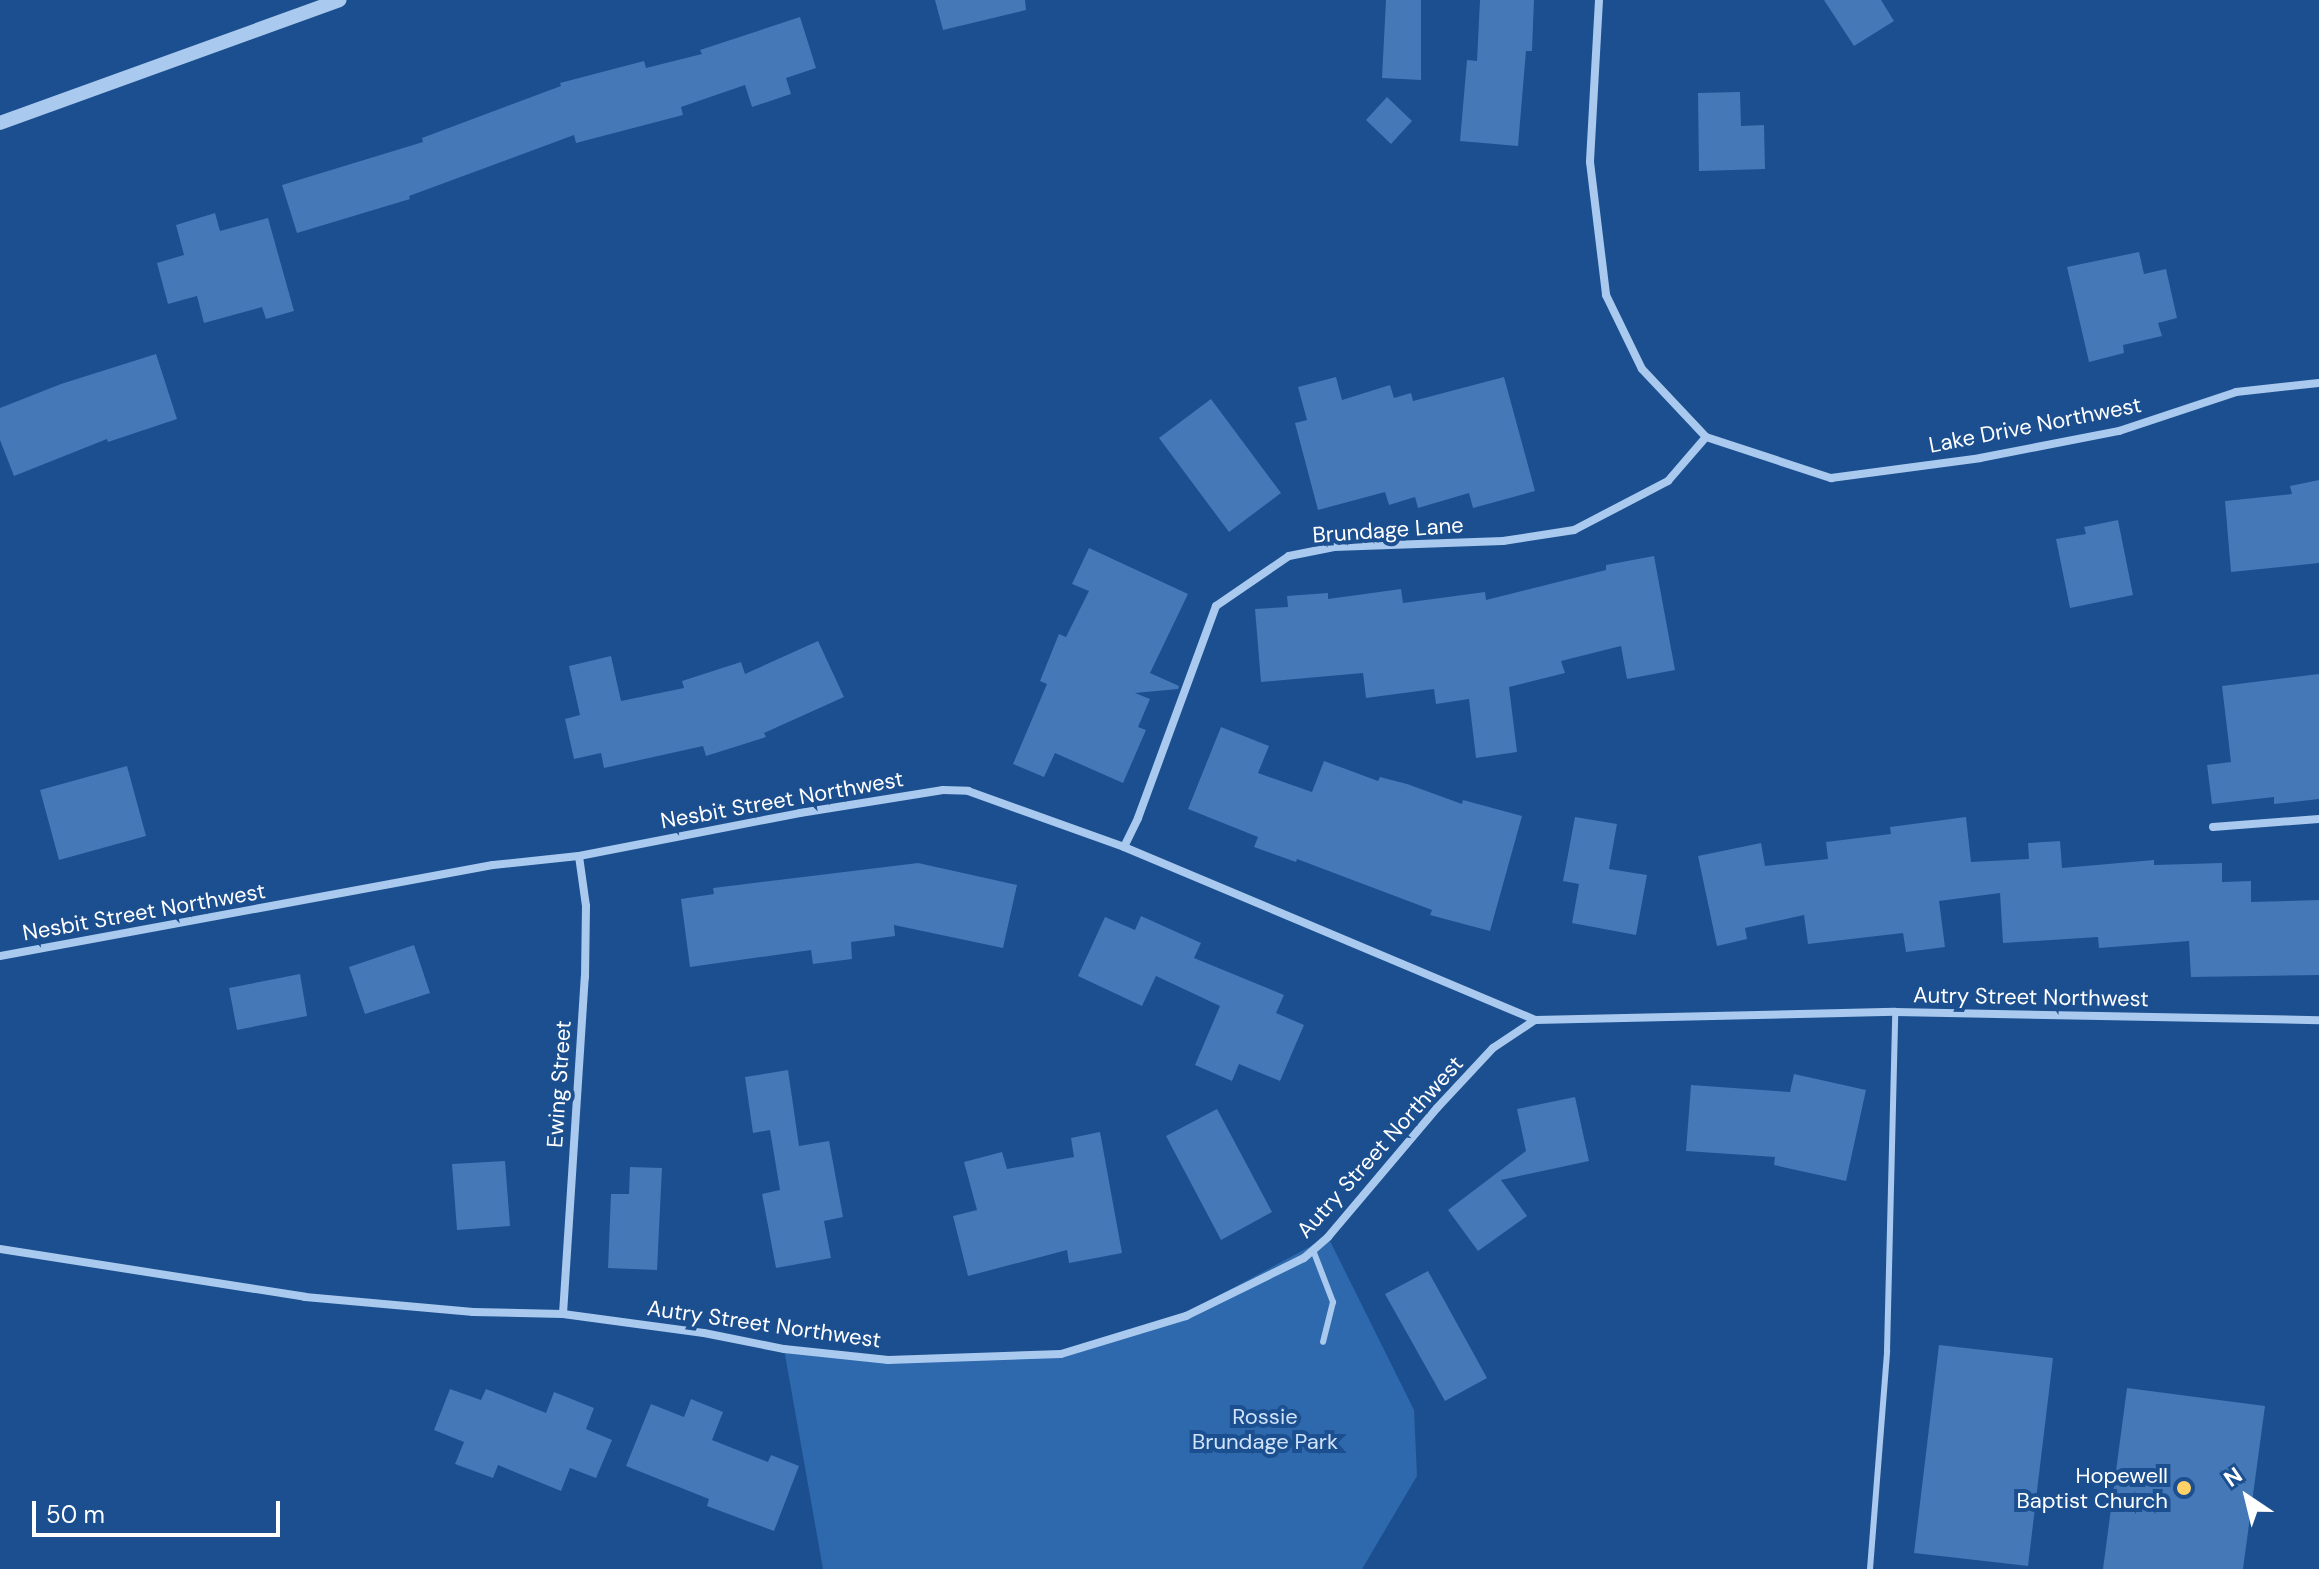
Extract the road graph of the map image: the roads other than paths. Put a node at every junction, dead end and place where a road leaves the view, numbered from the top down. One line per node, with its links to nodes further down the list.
1 (339, 0): 3 (street)
2 (1599, 0): 5 (street)
3 (0, 123)
4 (2319, 383): 5 (street, Lake Drive Northwest)
5 (1706, 437): 8 (street, Brundage Lane)
6 (2319, 819): 7 (street)
7 (2213, 827)
8 (1124, 847): 9 (street, Nesbit Street Northwest); 12 (street, Nesbit Street Northwest)
9 (579, 856): 10 (street, Nesbit Street Northwest); 16 (street, Ewing Street)
10 (0, 956)
11 (1895, 1012): 12 (street, Autry Street Northwest); 13 (street, Autry Street Northwest); 18 (lane)
12 (1535, 1020): 15 (street, Autry Street Northwest)
13 (2319, 1020)
14 (0, 1249): 16 (street, Autry Street Northwest)
15 (1313, 1250): 16 (street, Autry Street Northwest); 17 (lane)
16 (563, 1314)
17 (1323, 1342)
18 (1870, 1569)

